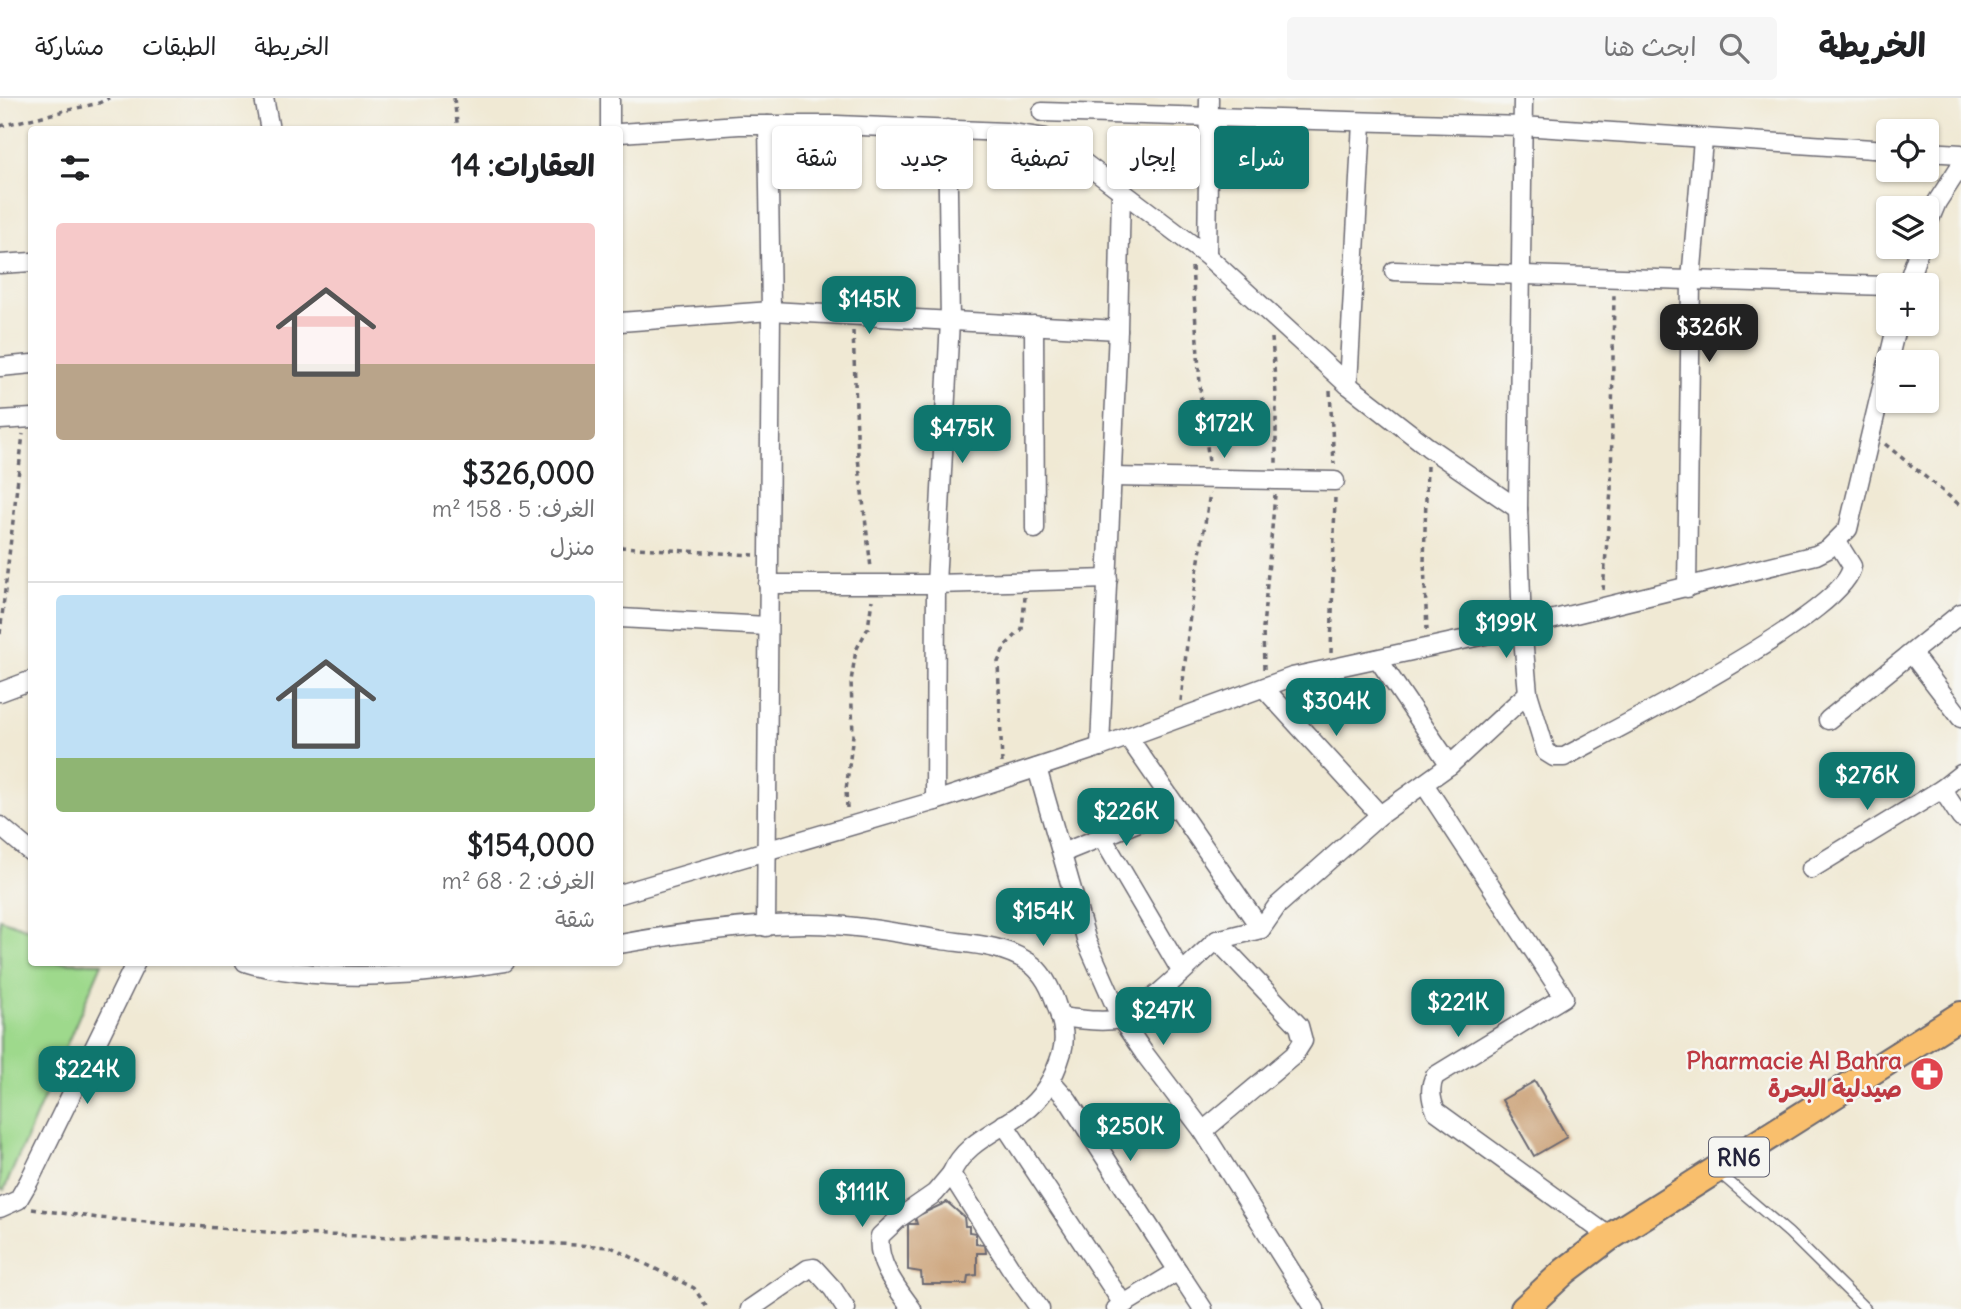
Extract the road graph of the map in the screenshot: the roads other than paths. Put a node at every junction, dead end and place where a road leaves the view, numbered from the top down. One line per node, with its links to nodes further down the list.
1 (264, 98): 9 (street)
2 (610, 98): 10 (street)
3 (1209, 98): 6 (street)
4 (1523, 98): 13 (street)
5 (1042, 105): 6 (street); 12 (street)
6 (1208, 117): 7 (street); 24 (street)
7 (1362, 122): 13 (street); 39 (street)
8 (768, 125): 11 (street); 14 (street); 31 (street)
9 (269, 126)
10 (610, 126)
11 (880, 126)
12 (1044, 126)
13 (1522, 126): 15 (street); 28 (street)
14 (623, 133)
15 (1703, 139): 16 (street); 29 (street)
16 (1876, 149)
17 (1939, 153): 18 (street)
18 (1961, 154)
19 (1961, 165): 23 (street)
20 (1093, 170): 22 (street)
21 (948, 189): 32 (street)
22 (1121, 192): 24 (street); 35 (street)
23 (1939, 199)
24 (1207, 256): 39 (street)
25 (28, 262): 26 (street)
26 (0, 264)
27 (1394, 271): 28 (street)
28 (1521, 274): 29 (street); 44 (street)
29 (1690, 280): 30 (street); 50 (street)
30 (1876, 286)
31 (771, 311): 32 (street); 33 (street); 48 (street)
32 (950, 321): 34 (street); 49 (street)
33 (623, 322)
34 (1034, 325): 35 (street); 45 (street)
35 (1118, 330): 42 (street)
36 (1894, 336): 46 (street)
37 (28, 364): 38 (street)
38 (0, 367)
39 (1348, 385): 44 (street)
40 (28, 418): 41 (street)
41 (0, 420)
42 (1112, 477): 43 (street); 47 (street)
43 (1335, 481)
44 (1518, 509): 54 (street)
45 (1035, 529)
46 (1837, 542): 50 (street); 60 (street)
47 (1108, 579): 49 (street); 64 (street)
48 (768, 584): 49 (street); 53 (street)
49 (936, 584): 70 (street)
50 (1687, 588): 54 (street)
51 (1961, 613): 55 (street)
52 (623, 618): 53 (street)
53 (767, 626): 77 (street)
54 (1522, 628): 56 (street); 60 (street)
55 (1912, 654): 61 (street); 62 (street)
56 (1378, 659): 58 (street); 65 (street)
57 (28, 682): 59 (street)
58 (1264, 688): 63 (street); 72 (street)
59 (0, 692)
60 (1528, 693): 65 (street)
61 (1961, 718)
62 (1828, 720)
63 (1128, 737): 64 (street); 71 (street)
64 (1100, 747): 66 (street)
65 (1450, 765): 68 (street)
66 (1037, 768): 70 (street); 78 (street)
67 (1961, 774): 69 (street)
68 (1424, 784): 72 (street); 99 (street)
69 (1942, 789): 73 (street); 79 (street)
70 (935, 801): 77 (street)
71 (1176, 807): 75 (street); 82 (street)
72 (1380, 815): 82 (street)
73 (1961, 818)
74 (0, 826): 76 (street)
75 (1102, 837): 78 (street); 89 (street)
76 (28, 850)
77 (767, 852): 80 (street); 81 (street)
78 (1062, 853): 92 (street)
79 (1811, 869)
80 (623, 893)
81 (766, 927): 84 (street); 91 (street)
82 (1261, 929): 83 (street)
83 (1217, 940): 89 (street); 95 (street)
84 (623, 943)
85 (134, 966): 98 (street)
86 (256, 966): 88 (street)
87 (448, 966): 88 (street)
88 (419, 968)
89 (1181, 971): 92 (street)
90 (1961, 1015): 96 (main road, RN6)
91 (1060, 1017): 92 (street); 93 (street)
92 (1121, 1019): 95 (street)
93 (1051, 1081): 94 (street); 100 (street)
94 (1004, 1124): 97 (street); 102 (street)
95 (1203, 1131): 108 (street)
96 (1717, 1171): 99 (main road, RN6); 110 (lane)
97 (951, 1174): 105 (street); 106 (street)
98 (4, 1207)
99 (1610, 1237): 109 (main road, RN6)
100 (1178, 1271): 102 (street); 107 (street)
101 (770, 1304): 103 (street); 104 (street)
102 (1119, 1307)
103 (750, 1309)
104 (846, 1309)
105 (912, 1309)
106 (1040, 1309)
107 (1203, 1309)
108 (1315, 1309)
109 (1524, 1309)
110 (1866, 1309)

